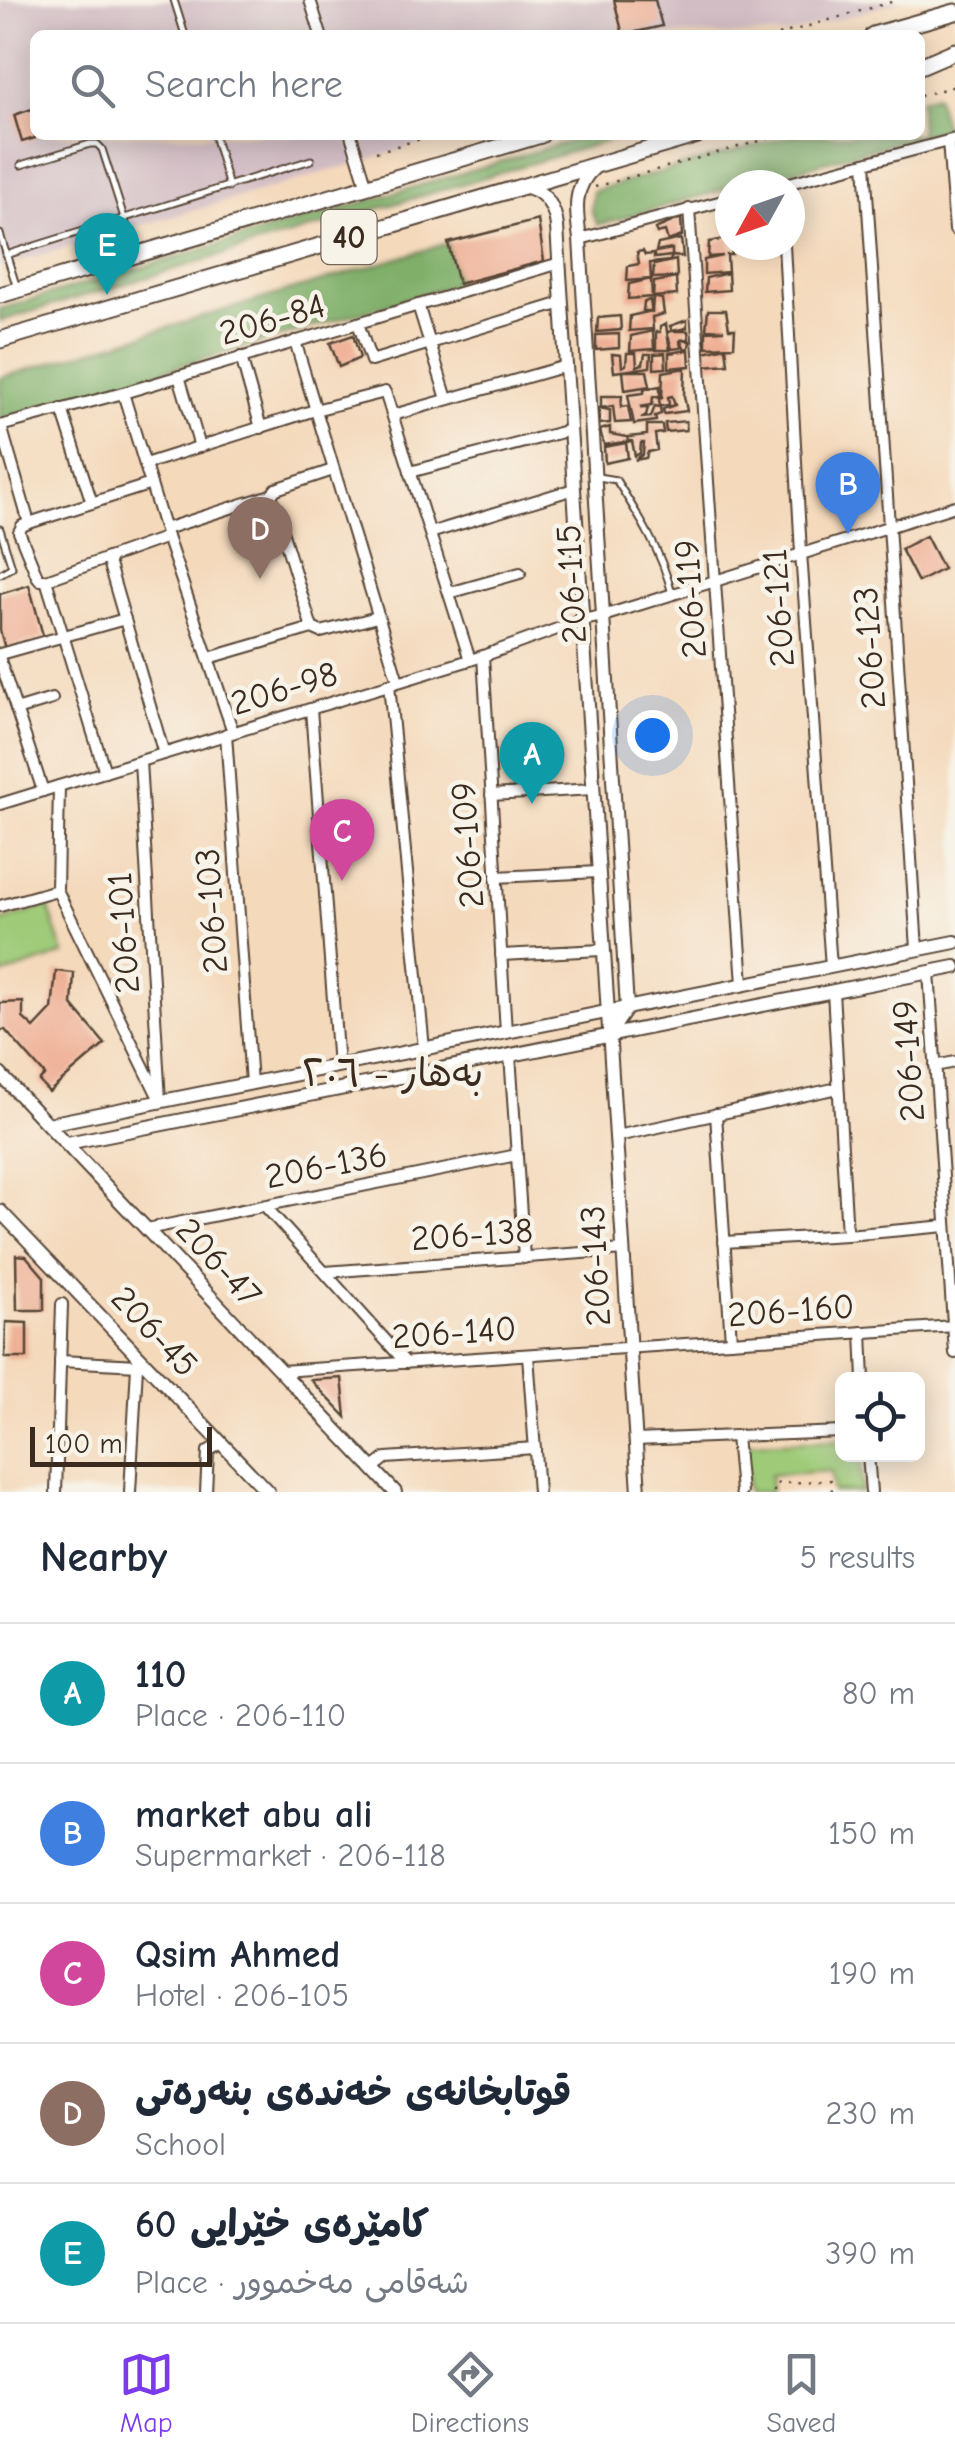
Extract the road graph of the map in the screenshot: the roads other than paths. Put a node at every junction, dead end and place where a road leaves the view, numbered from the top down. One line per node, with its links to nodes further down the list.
1 (174, 0): 4 (lane)
2 (310, 0): 5 (street)
3 (955, 9): 6 (highway)
4 (183, 30)
5 (319, 30)
6 (891, 30)
7 (955, 51): 9 (highway)
8 (955, 61): 10 (highway)
9 (925, 65)
10 (925, 66)
11 (215, 140): 22 (lane)
12 (353, 140): 23 (street)
13 (524, 140): 23 (highway, 40)
14 (681, 140): 19 (highway, 40)
15 (952, 140): 17 (street); 29 (street)
16 (310, 160): 22 (lane)
17 (864, 163): 20 (street); 68 (street, 206-123)
18 (22, 165): 28 (lane)
19 (598, 165): 21 (highway, 40); 26 (street)
20 (805, 179)
21 (522, 186): 27 (street); 41 (highway, 40)
22 (229, 187): 28 (lane)
23 (367, 187): 33 (highway, 40)
24 (715, 203): 25 (street)
25 (690, 210): 31 (street); 76 (street, 206-119)
26 (576, 213): 27 (street); 31 (street, 206-115)
27 (556, 217): 35 (street, 206-115)
28 (125, 220): 32 (lane); 33 (lane)
29 (955, 230)
30 (0, 234): 32 (lane)
31 (580, 238): 60 (street, 206-115)
32 (6, 255): 36 (lane)
33 (136, 255): 36 (highway, 40)
34 (785, 260): 71 (street, 206-121)
35 (560, 263): 38 (street, 206-115); 39 (street, 206-84)
36 (18, 290): 37 (highway, 40)
37 (0, 294)
38 (562, 303): 43 (street); 45 (street, 206-115)
39 (418, 305): 40 (street, 206-84); 43 (street)
40 (358, 323): 42 (street, 206-84); 43 (street)
41 (0, 340)
42 (295, 341): 44 (street, 206-84); 50 (street)
43 (430, 345): 48 (street)
44 (241, 357): 46 (street, 206-84); 53 (street)
45 (566, 366): 48 (street); 54 (street, 206-115)
46 (179, 376): 47 (street, 206-84); 55 (street)
47 (123, 392): 49 (street, 206-84); 57 (street, 206-103)
48 (447, 399): 51 (street)
49 (62, 410): 52 (street, 206-84); 64 (street)
50 (315, 410): 51 (street); 53 (street); 58 (street)
51 (392, 415): 59 (street)
52 (0, 426): 56 (street)
53 (261, 428): 55 (street)
54 (570, 430): 59 (street); 62 (street, 206-115)
55 (200, 447): 57 (street)
56 (6, 464): 66 (street)
57 (145, 464): 61 (street, 206-103)
58 (333, 470): 63 (street); 80 (street)
59 (410, 472): 70 (street)
60 (596, 476): 78 (lane); 79 (street, 206-115)
61 (151, 484): 64 (street); 69 (street, 206-103)
62 (574, 488): 70 (street); 82 (street, 206-115)
63 (272, 495): 69 (street); 83 (street)
64 (92, 503): 66 (street)
65 (955, 506): 68 (street, 206-98)
66 (29, 523): 75 (street)
67 (0, 528): 74 (lane)
68 (889, 528): 71 (street, 206-98); 107 (street, 206-123)
69 (166, 533): 72 (street); 87 (street, 206-103)
70 (430, 533): 77 (street)
71 (801, 552): 76 (street, 206-98); 110 (street, 206-121)
72 (107, 558): 75 (street); 81 (street)
73 (520, 572): 77 (street)
74 (0, 574)
75 (42, 578): 84 (street)
76 (716, 580): 78 (street, 206-98); 113 (street, 206-119)
77 (449, 593): 88 (street)
78 (672, 594): 79 (street, 206-98)
79 (603, 616): 82 (street, 206-98); 115 (street, 206-115)
80 (377, 617): 83 (street); 89 (street)
81 (125, 619): 84 (street); 94 (street)
82 (582, 620): 85 (street, 206-98); 98 (street, 206-115)
83 (312, 628): 87 (street)
84 (64, 636): 86 (street); 96 (street)
85 (483, 656): 88 (street, 206-98); 100 (street, 206-109)
86 (0, 658): 92 (street)
87 (209, 658): 93 (street, 206-103)
88 (470, 660): 89 (street, 206-98)
89 (394, 683): 91 (street, 206-98); 119 (street)
90 (52, 700): 92 (street)
91 (311, 708): 93 (street, 206-98); 122 (street)
92 (16, 710): 99 (street)
93 (229, 734): 94 (street, 206-98); 125 (street, 206-103)
94 (164, 754): 95 (street, 206-98)
95 (140, 761): 96 (street, 206-98); 127 (street, 206-101)
96 (104, 772): 97 (street, 206-98)
97 (58, 786): 99 (street, 206-98); 104 (street)
98 (592, 789): 100 (street); 102 (street, 206-115)
99 (43, 791): 101 (street, 206-98)
100 (491, 795): 103 (street, 206-109)
101 (0, 804)
102 (598, 872): 103 (street); 108 (street, 206-115)
103 (496, 877): 109 (street, 206-109)
104 (57, 890): 105 (street); 127 (street)
105 (0, 906)
106 (955, 942): 107 (street)
107 (917, 949): 110 (street)
108 (602, 950): 109 (street); 116 (street, 206-115)
109 (501, 955): 117 (street, 206-109)
110 (831, 966): 113 (street)
111 (955, 967): 112 (street)
112 (929, 972): 114 (street); 123 (street, 206-149)
113 (743, 984): 115 (street)
114 (833, 991): 118 (street); 126 (street)
115 (627, 1008): 116 (street); 118 (street)
116 (606, 1012): 117 (street); 118 (street, 206-115)
117 (506, 1032): 119 (street)
118 (608, 1036): 120 (street); 130 (street, 206-143)
119 (424, 1048): 122 (street)
120 (510, 1055): 131 (street); 132 (street)
121 (955, 1062): 123 (street)
122 (338, 1066): 125 (street)
123 (936, 1066): 135 (street, 206-149)
124 (0, 1074): 129 (street, 206-47)
125 (251, 1083): 127 (street)
126 (838, 1088): 128 (street); 137 (street)
127 (160, 1101): 129 (street)
128 (716, 1114): 130 (street); 138 (street)
129 (48, 1124): 131 (street, 206-47)
130 (617, 1136): 139 (street, 206-143)
131 (67, 1143): 136 (street, 206-47)
132 (517, 1155): 133 (street, 206-136); 140 (street)
133 (265, 1206): 136 (street, 206-136); 141 (street)
134 (0, 1211): 151 (street, 206-45)
135 (946, 1226): 137 (street); 143 (street, 206-149)
136 (147, 1229): 152 (street, 206-47)
137 (847, 1235): 138 (street)
138 (724, 1242): 145 (street)
139 (624, 1250): 140 (street, 206-138); 146 (street, 206-143)
140 (524, 1258): 141 (street, 206-138)
141 (324, 1272): 150 (street)
142 (62, 1304): 149 (street)
143 (954, 1326): 144 (street, 206-160); 147 (street, 206-149)
144 (862, 1332): 145 (street, 206-160); 153 (street)
145 (731, 1341): 146 (street, 206-160)
146 (630, 1348): 148 (street, 206-140); 156 (street, 206-143)
147 (955, 1353)
148 (528, 1354): 150 (street, 206-140); 158 (street)
149 (60, 1361): 151 (street); 161 (street)
150 (406, 1362): 152 (street, 206-140)
151 (140, 1364): 157 (street, 206-45); 162 (street)
152 (281, 1371): 160 (street, 206-47)
153 (864, 1372)
154 (835, 1432): 155 (street)
155 (736, 1436): 156 (street); 168 (street)
156 (636, 1440): 167 (street, 206-143)
157 (212, 1446): 163 (street); 164 (street, 206-45)
158 (535, 1448): 160 (street); 166 (street)
159 (868, 1462): 169 (street)
160 (372, 1468): 165 (street, 206-47)
161 (56, 1492)
162 (130, 1492)
163 (206, 1492)
164 (268, 1492)
165 (395, 1492)
166 (538, 1492)
167 (638, 1492)
168 (740, 1492)
169 (870, 1492)

